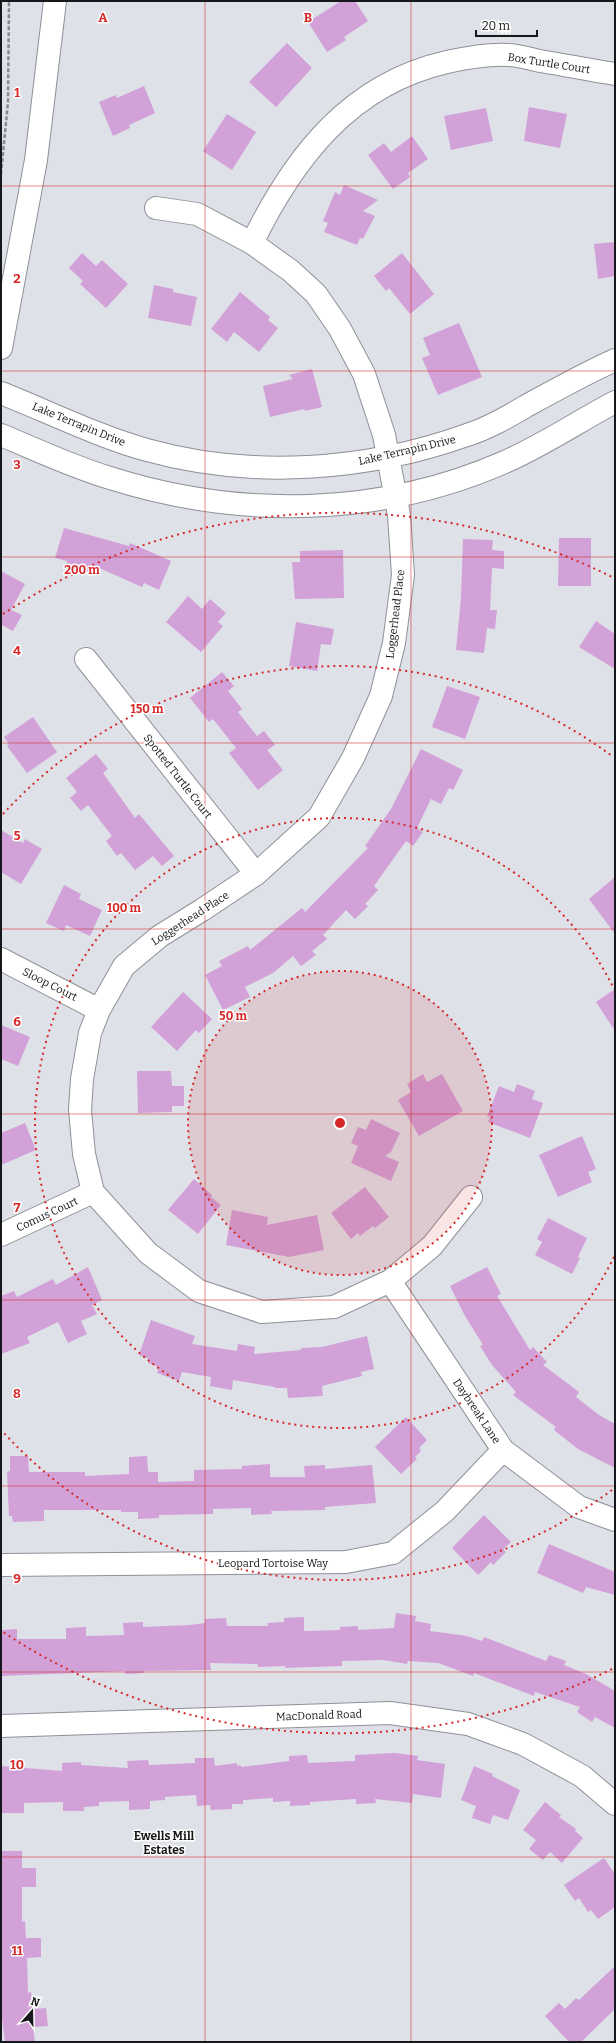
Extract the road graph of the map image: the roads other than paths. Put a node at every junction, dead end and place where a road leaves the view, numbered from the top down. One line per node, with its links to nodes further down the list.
1 (55, 1): 5 (street)
2 (615, 74): 4 (street, Box Turtle Court)
3 (156, 208): 4 (street, Loggerhead Place)
4 (252, 243): 10 (street, Loggerhead Place)
5 (1, 348)
6 (615, 360): 10 (street, Lake Terrapin Drive)
7 (1, 393): 10 (street, Lake Terrapin Drive)
8 (615, 402): 11 (street)
9 (1, 435): 11 (street)
10 (389, 457): 11 (street, Loggerhead Place)
11 (396, 495): 13 (street, Loggerhead Place)
12 (86, 659): 13 (street, Spotted Turtle Court)
13 (256, 874): 15 (street, Loggerhead Place)
14 (1, 959): 15 (street, Sloop Court)
15 (99, 1010): 16 (street, Loggerhead Place)
16 (93, 1192): 18 (street, Comus Court); 19 (street, Loggerhead Place)
17 (471, 1196): 19 (street, Loggerhead Place)
18 (1, 1235)
19 (390, 1281): 20 (street, Daybreak Lane)
20 (503, 1450): 21 (street, Daybreak Lane); 22 (street, Leopard Tortoise Way)
21 (615, 1520)
22 (1, 1565)
23 (1, 1726): 24 (street, MacDonald Road)
24 (615, 1804)

